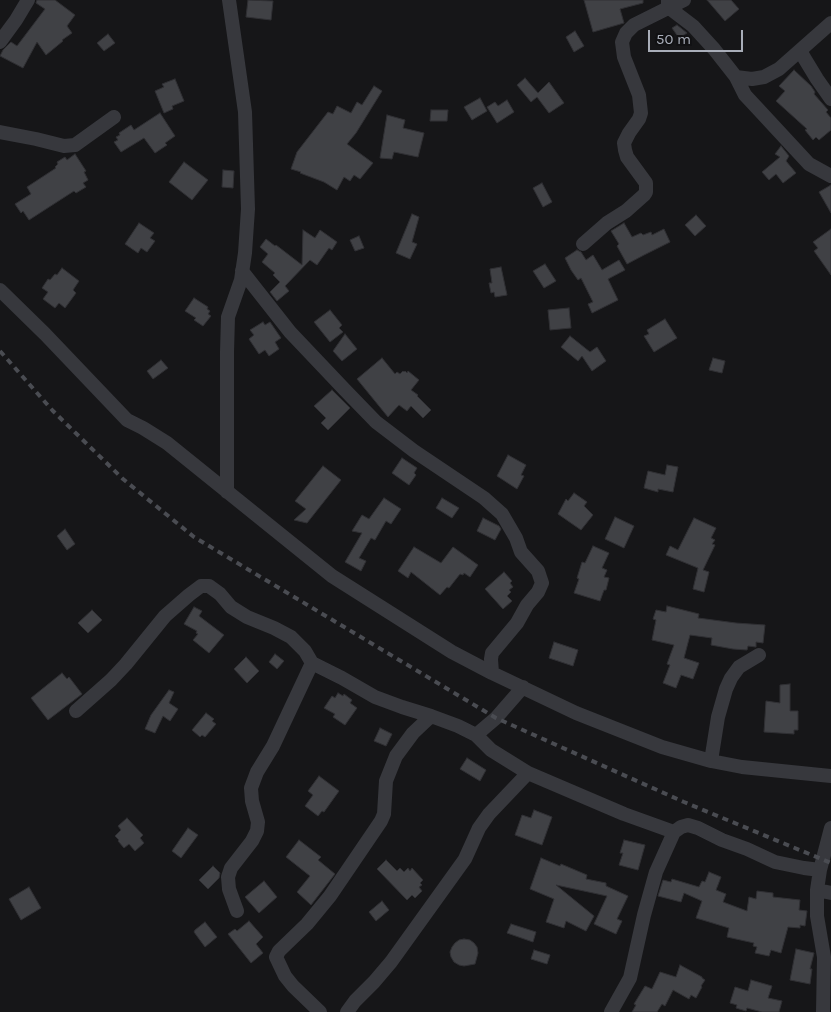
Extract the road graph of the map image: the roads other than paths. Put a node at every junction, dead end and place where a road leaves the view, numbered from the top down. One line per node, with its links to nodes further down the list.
1 (28, 0): 6 (street)
2 (229, 0): 14 (street)
3 (684, 0): 4 (street)
4 (668, 4): 8 (street); 13 (street)
5 (831, 23): 7 (street)
6 (0, 42)
7 (800, 51): 8 (street); 9 (street)
8 (736, 78): 12 (street)
9 (831, 99)
10 (114, 117): 11 (street)
11 (0, 132)
12 (831, 176)
13 (583, 244)
14 (242, 271): 16 (street); 19 (street)
15 (0, 290): 16 (street)
16 (228, 492): 19 (street)
17 (760, 655): 24 (street)
18 (312, 664): 21 (street); 22 (street); 31 (street)
19 (492, 673): 20 (street)
20 (523, 686): 23 (street); 24 (street)
21 (76, 711)
22 (431, 716): 23 (street); 32 (street)
23 (476, 734): 25 (street)
24 (712, 761): 26 (street)
25 (528, 773): 28 (street); 33 (street)
26 (831, 776)
27 (831, 828): 29 (street)
28 (674, 832): 29 (street); 34 (street)
29 (820, 870): 30 (street)
30 (824, 891): 35 (street)
31 (237, 911)
32 (320, 1012)
33 (347, 1012)
34 (611, 1012)
35 (823, 1012)

